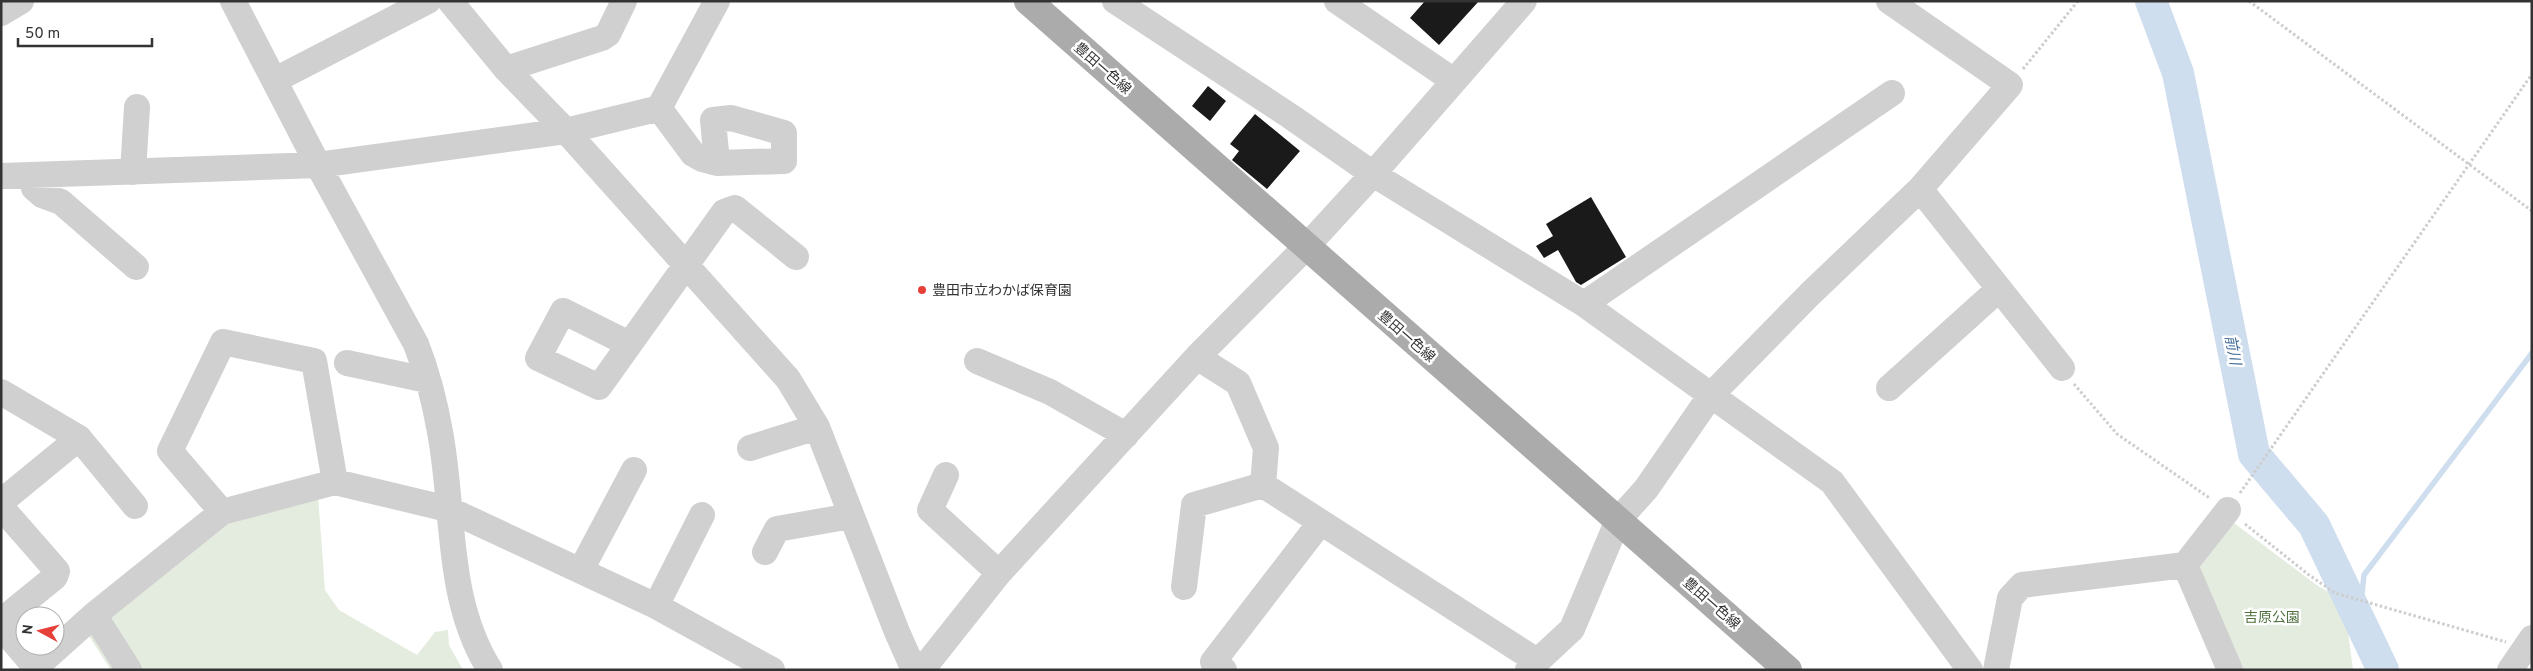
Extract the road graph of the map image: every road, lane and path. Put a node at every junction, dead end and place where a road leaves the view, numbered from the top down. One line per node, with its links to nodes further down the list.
1 (21, 1): 14 (street)
2 (233, 1): 17 (street)
3 (428, 1): 17 (street)
4 (450, 1): 15 (street)
5 (624, 1): 15 (street)
6 (717, 1): 22 (street)
7 (1028, 1): 33 (main road, 豊田一色線)
8 (1115, 1): 28 (street)
9 (1337, 1): 18 (street)
10 (1524, 1): 18 (street)
11 (1889, 1): 19 (street)
12 (2078, 1): 19 (path)
13 (2249, 1): 26 (path)
14 (1, 14)
15 (506, 69): 23 (street)
16 (2532, 74): 26 (path)
17 (275, 80): 25 (street)
18 (1454, 80): 28 (street)
19 (2010, 85): 31 (street)
20 (1892, 93): 38 (street)
21 (137, 107): 27 (street)
22 (659, 108): 23 (street); 24 (street)
23 (566, 131): 25 (street); 35 (street)
24 (716, 163)
25 (318, 164): 27 (street); 44 (street)
26 (2468, 165): 32 (path); 60 (path)
27 (133, 172): 30 (street)
28 (1373, 174): 33 (street); 38 (street)
29 (1, 176): 30 (street)
30 (31, 176): 36 (street)
31 (1920, 189): 37 (street); 47 (street)
32 (2532, 211)
33 (1306, 247): 40 (street); 64 (main road, 豊田一色線)
34 (796, 257): 35 (street)
35 (685, 264): 39 (street); 48 (street)
36 (136, 267)
37 (1999, 289): 43 (street); 45 (street)
38 (1584, 304): 47 (street)
39 (629, 344)
40 (1197, 357): 49 (street); 55 (street)
41 (977, 361): 49 (street)
42 (347, 363): 44 (street)
43 (2062, 368): 60 (path)
44 (428, 380): 59 (street)
45 (1889, 388)
46 (1, 392): 50 (street)
47 (1711, 395): 64 (street); 85 (street)
48 (817, 427): 51 (street); 63 (street)
49 (1126, 435): 69 (street)
50 (79, 438): 56 (street); 57 (street)
51 (750, 448)
52 (634, 470): 68 (street)
53 (946, 475): 69 (street)
54 (335, 482): 59 (street); 61 (street); 61 (street)
55 (1263, 485): 65 (street); 70 (street)
56 (1, 502)
57 (135, 506)
58 (1, 507): 73 (street)
59 (448, 508): 68 (street); 79 (street)
60 (2228, 510): 67 (street); 75 (path)
61 (222, 512): 72 (street)
62 (702, 515): 71 (street)
63 (851, 516): 66 (street); 81 (street)
64 (1618, 520): 76 (street); 84 (main road, 豊田一色線)
65 (1320, 523): 76 (street); 83 (street)
66 (765, 552)
67 (2185, 565): 86 (street); 87 (street)
68 (581, 570): 71 (street)
69 (998, 573): 82 (street)
70 (1184, 587)
71 (656, 606): 80 (street)
72 (94, 615): 77 (street); 78 (street)
73 (1, 621)
74 (1, 627): 77 (street)
75 (2530, 644): 88 (street)
76 (1532, 665)
77 (37, 668)
78 (129, 670)
79 (490, 670)
80 (772, 670)
81 (914, 670)
82 (922, 670)
83 (1224, 670)
84 (1788, 670)
85 (1970, 670)
86 (1996, 670)
87 (2230, 670)
88 (2510, 670)

